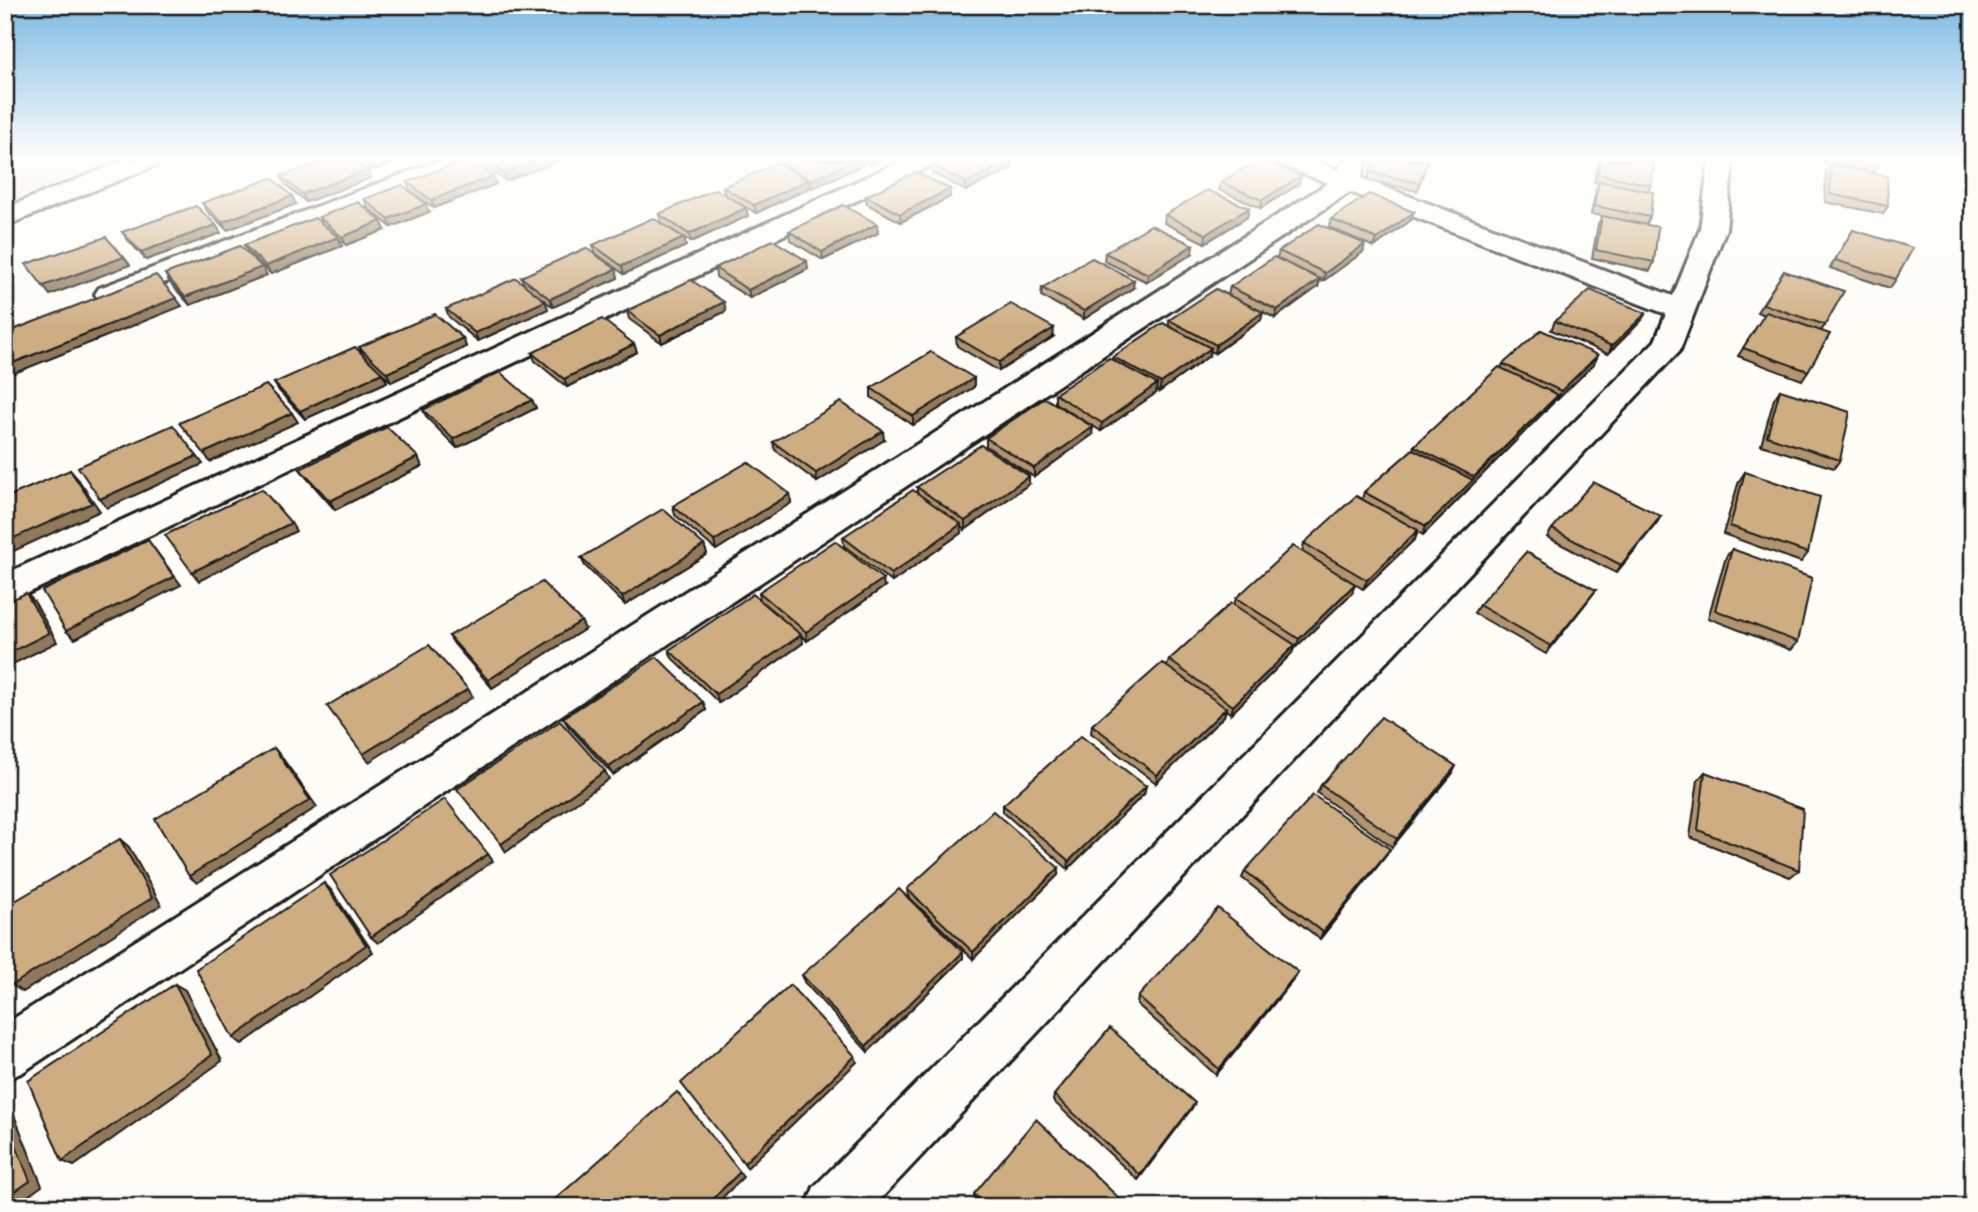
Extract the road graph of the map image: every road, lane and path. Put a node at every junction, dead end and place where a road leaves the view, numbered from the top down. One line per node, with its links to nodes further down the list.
1 (314, 217): 6 (street)
2 (802, 217): 8 (street)
3 (1282, 217): 9 (street)
4 (1459, 217): 7 (street)
5 (1714, 217): 7 (street)
6 (82, 304)
7 (1682, 310): 10 (street)
8 (5, 590)
9 (5, 1054)
10 (834, 1207)

